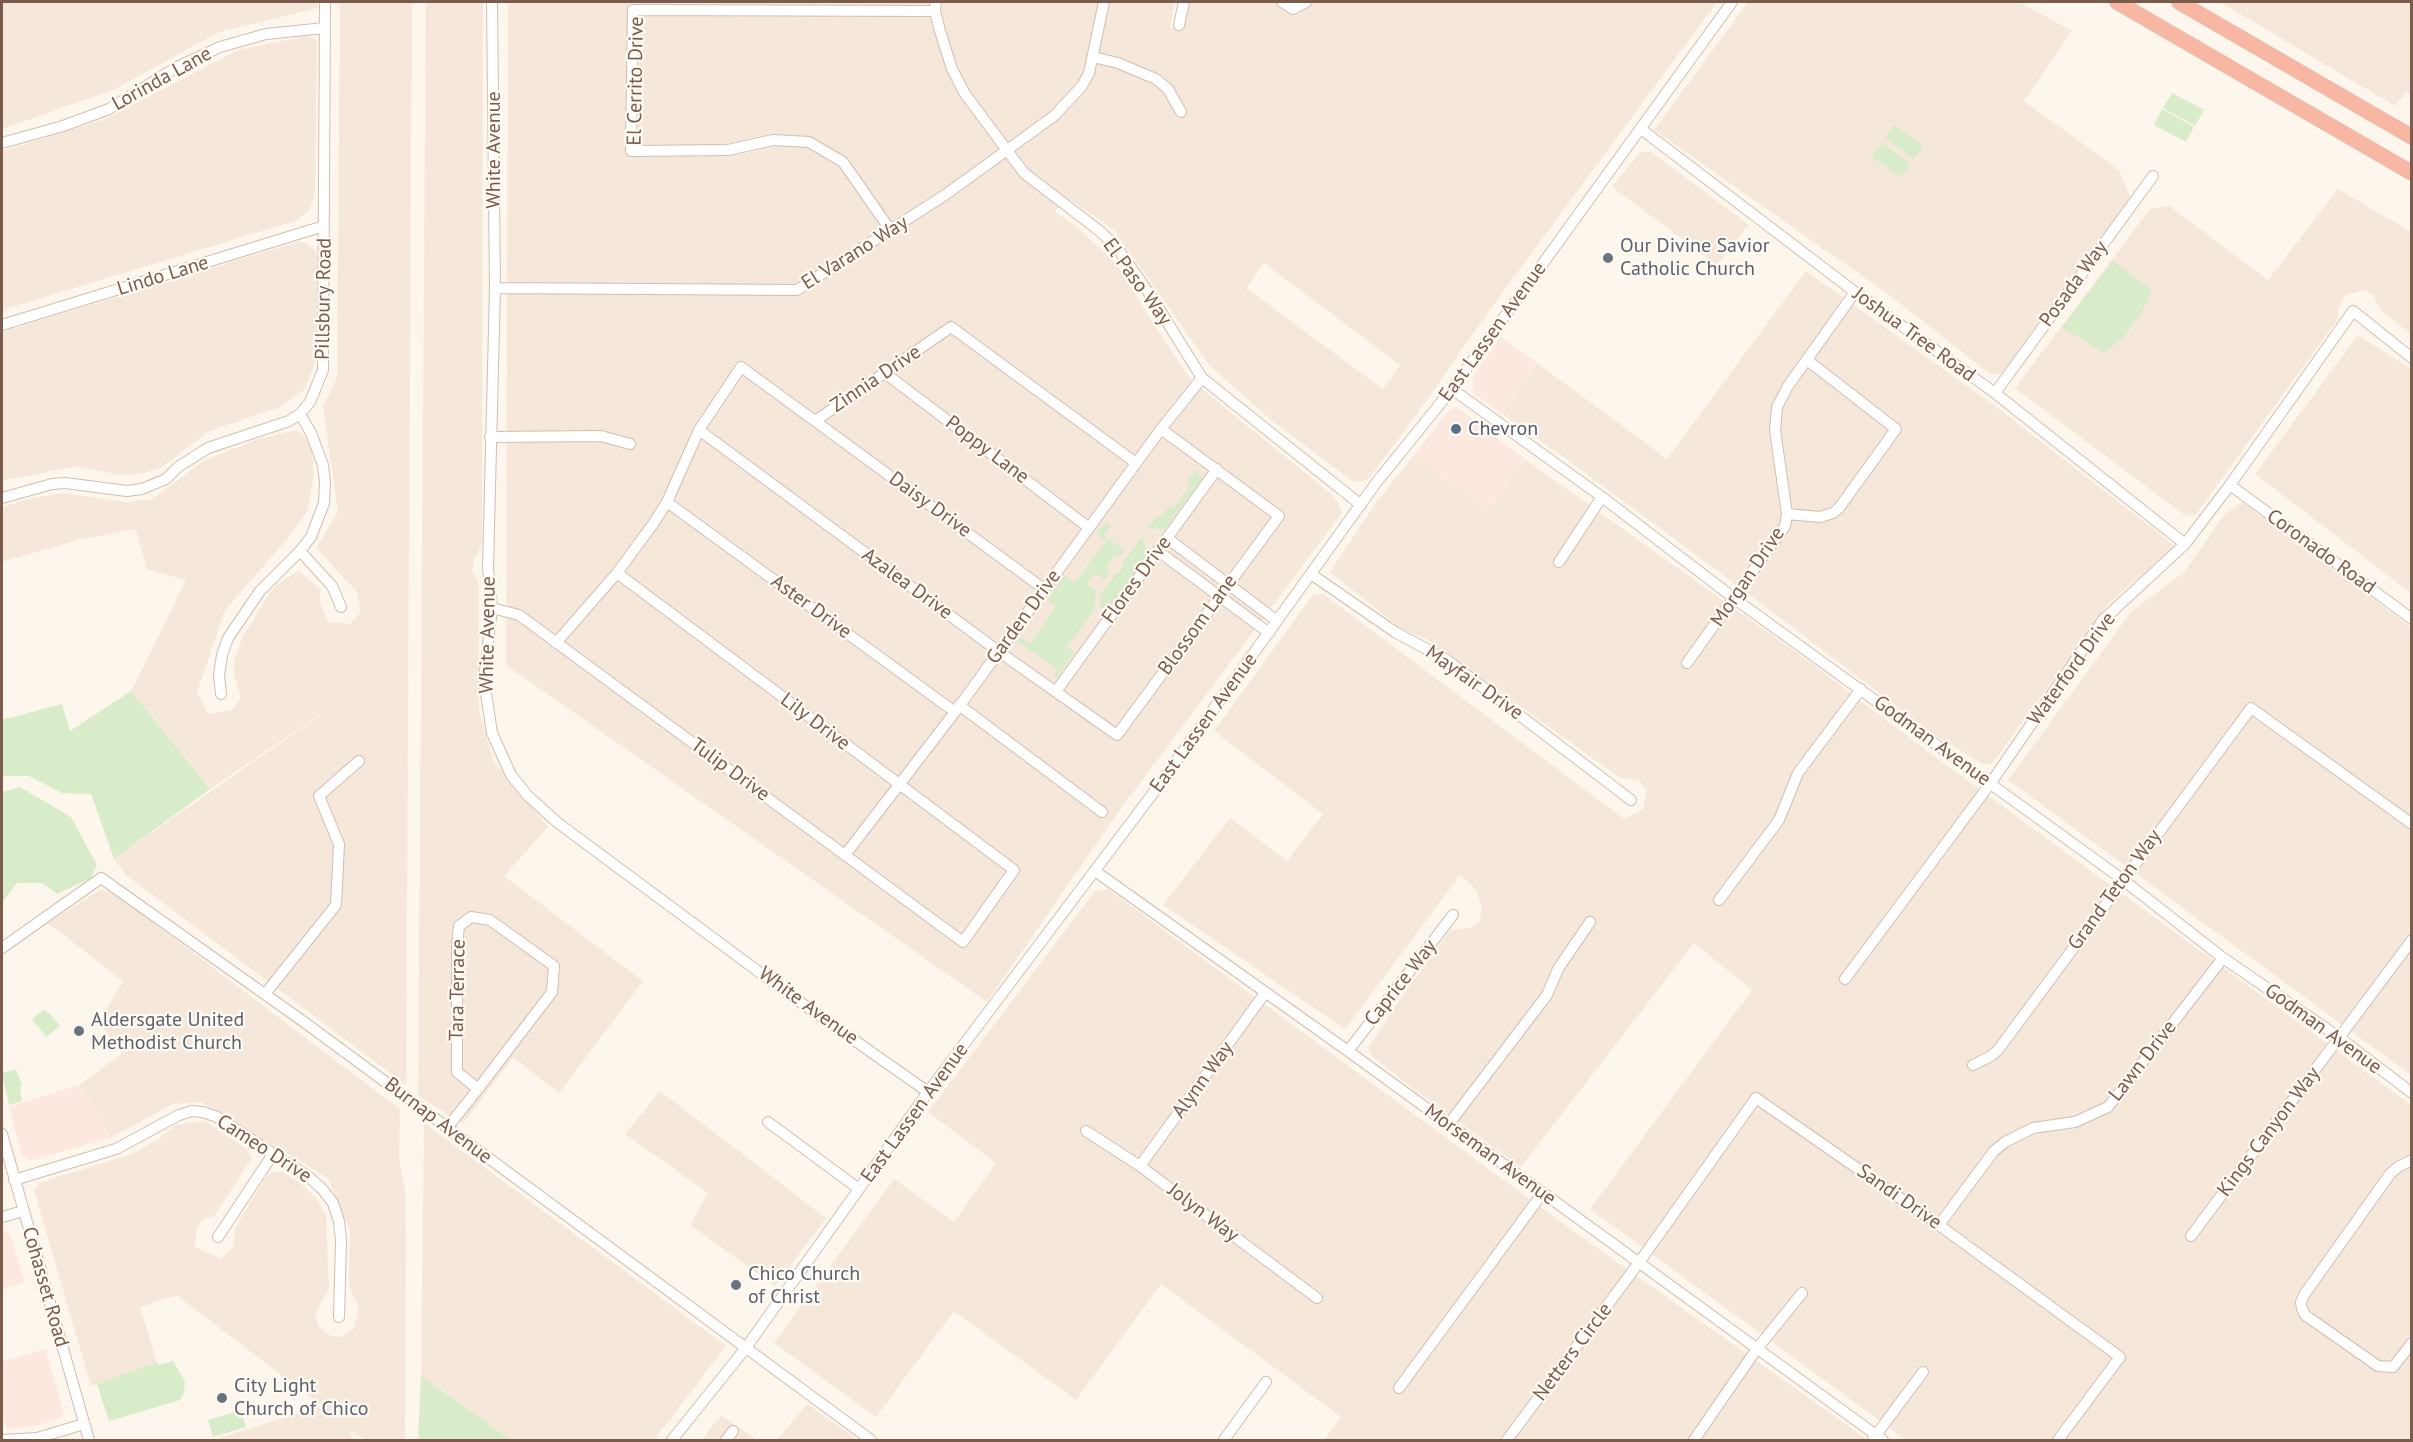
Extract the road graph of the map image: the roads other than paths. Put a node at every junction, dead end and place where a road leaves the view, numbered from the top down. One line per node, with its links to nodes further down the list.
1 (325, 2): 12 (street, Pillsbury Road)
2 (492, 2): 23 (street, White Avenue)
3 (1104, 2): 13 (street, El Varano Way)
4 (1184, 2): 11 (street)
5 (1282, 2): 6 (street)
6 (1306, 2)
7 (1732, 2): 15 (street, East Lassen Avenue)
8 (2117, 2): 19 (highway)
9 (2179, 2): 16 (highway)
10 (935, 6): 18 (street, El Paso Way); 22 (street, El Cerrito Drive)
11 (1179, 26)
12 (325, 28): 17 (street, Lorinda Lane); 21 (street, Pillsbury Road)
13 (1093, 57): 14 (street); 18 (street, El Varano Way)
14 (1181, 112)
15 (1641, 129): 24 (street, Joshua Tree Road); 30 (street, East Lassen Avenue)
16 (2412, 137)
17 (2, 143)
18 (1006, 151): 22 (street, El Varano Way); 29 (street, El Paso Way)
19 (2412, 173)
20 (2153, 176): 31 (street, Posada Way)
21 (324, 226): 25 (street, Lindo Lane); 32 (street, Pillsbury Road)
22 (891, 231): 23 (street, El Varano Way)
23 (495, 288): 36 (street, White Avenue)
24 (1855, 292): 27 (street, Morgan Drive); 31 (street, Joshua Tree Road)
25 (2, 325)
26 (2412, 358): 40 (street, Waterford Drive)
27 (1807, 360): 45 (street, Morgan Drive); 45 (street)
28 (886, 374): 33 (street, Zinnia Drive); 38 (street, Zinnia Drive); 46 (street, Poppy Lane)
29 (1202, 378): 34 (street, Garden Drive); 44 (street, El Paso Way)
30 (1452, 389): 41 (street, Godman Avenue); 44 (street, East Lassen Avenue)
31 (1995, 393): 48 (street, Joshua Tree Road)
32 (300, 414): 42 (street); 50 (street)
33 (815, 421): 35 (street, Zinnia Drive); 55 (street, Daisy Drive)
34 (1161, 429): 38 (street, Garden Drive); 39 (street)
35 (699, 430): 43 (street, Zinnia Drive); 64 (street, Azalea Drive)
36 (490, 437): 37 (street); 59 (street, White Avenue)
37 (630, 444)
38 (1136, 463): 46 (street, Garden Drive)
39 (1217, 469): 47 (street, Flores Drive); 54 (street, Blossom Lane)
40 (2230, 485): 48 (street, Waterford Drive); 60 (street, Coronado Road)
41 (1602, 497): 51 (street); 57 (street, Godman Avenue)
42 (2, 498)
43 (667, 502): 52 (street, Zinnia Drive); 69 (street, Aster Drive)
44 (1361, 505): 53 (street, East Lassen Avenue)
45 (1787, 514): 57 (street, Morgan Drive)
46 (1088, 527): 55 (street, Garden Drive)
47 (1167, 538): 49 (street, Flores Drive); 54 (street)
48 (2185, 544): 72 (street, Waterford Drive)
49 (1158, 550): 56 (street); 67 (street, Flores Drive)
50 (300, 551): 58 (street); 68 (street)
51 (1559, 562)
52 (617, 573): 63 (street, Zinnia Drive); 73 (street, Lily Drive)
53 (1311, 574): 61 (street, East Lassen Avenue); 74 (street, Mayfair Drive)
54 (1228, 584): 56 (street, Blossom Lane); 61 (street)
55 (1044, 589): 64 (street, Garden Drive)
56 (1219, 596): 62 (street); 70 (street, Blossom Lane)
57 (1735, 599): 65 (street, Morgan Drive); 66 (street, Godman Avenue)
58 (341, 607)
59 (492, 608): 63 (street, Tulip Drive); 94 (street, White Avenue)
60 (2412, 619)
61 (1277, 621): 62 (street, East Lassen Avenue)
62 (1269, 633): 78 (street, East Lassen Avenue)
63 (556, 643): 77 (street, Tulip Drive)
64 (998, 651): 67 (street, Azalea Drive); 69 (street, Garden Drive)
65 (1687, 663)
66 (1861, 689): 72 (street, Godman Avenue); 80 (street)
67 (1057, 690): 70 (street, Azalea Drive)
68 (221, 694)
69 (957, 709): 73 (street, Garden Drive); 75 (street, Aster Drive)
70 (1118, 735)
71 (358, 761): 89 (street)
72 (1990, 783): 79 (street, Godman Avenue); 87 (street, Waterford Drive)
73 (898, 784): 77 (street, Garden Drive); 84 (street, Lily Drive)
74 (1631, 800)
75 (1102, 812)
76 (2412, 824): 79 (street, Grand Teton Way)
77 (845, 855): 84 (street, Tulip Drive)
78 (1095, 871): 88 (street, Morseman Avenue); 94 (street, East Lassen Avenue)
79 (2122, 879): 86 (street, Godman Avenue); 92 (street, Grand Teton Way)
80 (1719, 900)
81 (1453, 915): 91 (street, Caprice Way)
82 (1590, 922): 97 (street)
83 (2412, 940): 90 (street, Kings Canyon Way)
84 (963, 942)
85 (2, 948): 89 (street, Burnap Avenue)
86 (2223, 958): 90 (street, Godman Avenue); 109 (street, Lawn Drive)
87 (1845, 979)
88 (1266, 993): 91 (street, Morseman Avenue); 103 (street, Alynn Way)
89 (265, 994): 98 (street, Burnap Avenue)
90 (2340, 1038): 95 (street, Godman Avenue); 111 (street, Kings Canyon Way)
91 (1348, 1051): 97 (street, Morseman Avenue)
92 (1973, 1065)
93 (478, 1089): 93 (street, Tara Terrace); 98 (street, Tara Terrace)
94 (928, 1092): 105 (street, East Lassen Avenue)
95 (2412, 1093)
96 (768, 1122): 105 (street)
97 (1449, 1125): 106 (street, Morseman Avenue)
98 (447, 1128): 117 (street, Burnap Avenue)
99 (1086, 1131): 103 (street, Jolyn Way)
100 (2, 1134): 104 (street, Cohasset Road)
101 (273, 1154): 104 (street, Cameo Drive); 110 (street); 115 (street, Cameo Drive)
102 (2412, 1160): 116 (street)
103 (1140, 1166): 114 (street, Jolyn Way)
104 (14, 1180): 107 (street, Cohasset Road)
105 (859, 1189): 117 (street, East Lassen Avenue)
106 (1542, 1194): 112 (street, Morseman Avenue); 121 (street)
107 (23, 1211): 108 (street); 122 (street, Cohasset Road)
108 (2, 1218)
109 (1939, 1225): 112 (street, Sandi Drive); 133 (street, Sandi Drive)
110 (218, 1236)
111 (2191, 1236)
112 (1638, 1264): 118 (street, Morseman Avenue); 131 (street, Netters Circle)
113 (1802, 1293): 118 (street)
114 (1317, 1298)
115 (339, 1317)
116 (2412, 1343)
117 (745, 1349): 127 (street, East Lassen Avenue); 129 (street, Burnap Avenue)
118 (1756, 1350): 124 (street, Morseman Avenue); 132 (street)
119 (1923, 1372): 124 (street)
120 (1266, 1382): 130 (street)
121 (1399, 1388)
122 (84, 1424): 125 (street); 126 (street, Cohasset Road)
123 (734, 1431): 128 (street)
124 (1877, 1439)
125 (3, 1440)
126 (89, 1440)
127 (672, 1440)
128 (726, 1440)
129 (871, 1440)
130 (1224, 1440)
131 (1507, 1440)
132 (1694, 1440)
133 (2058, 1440)

